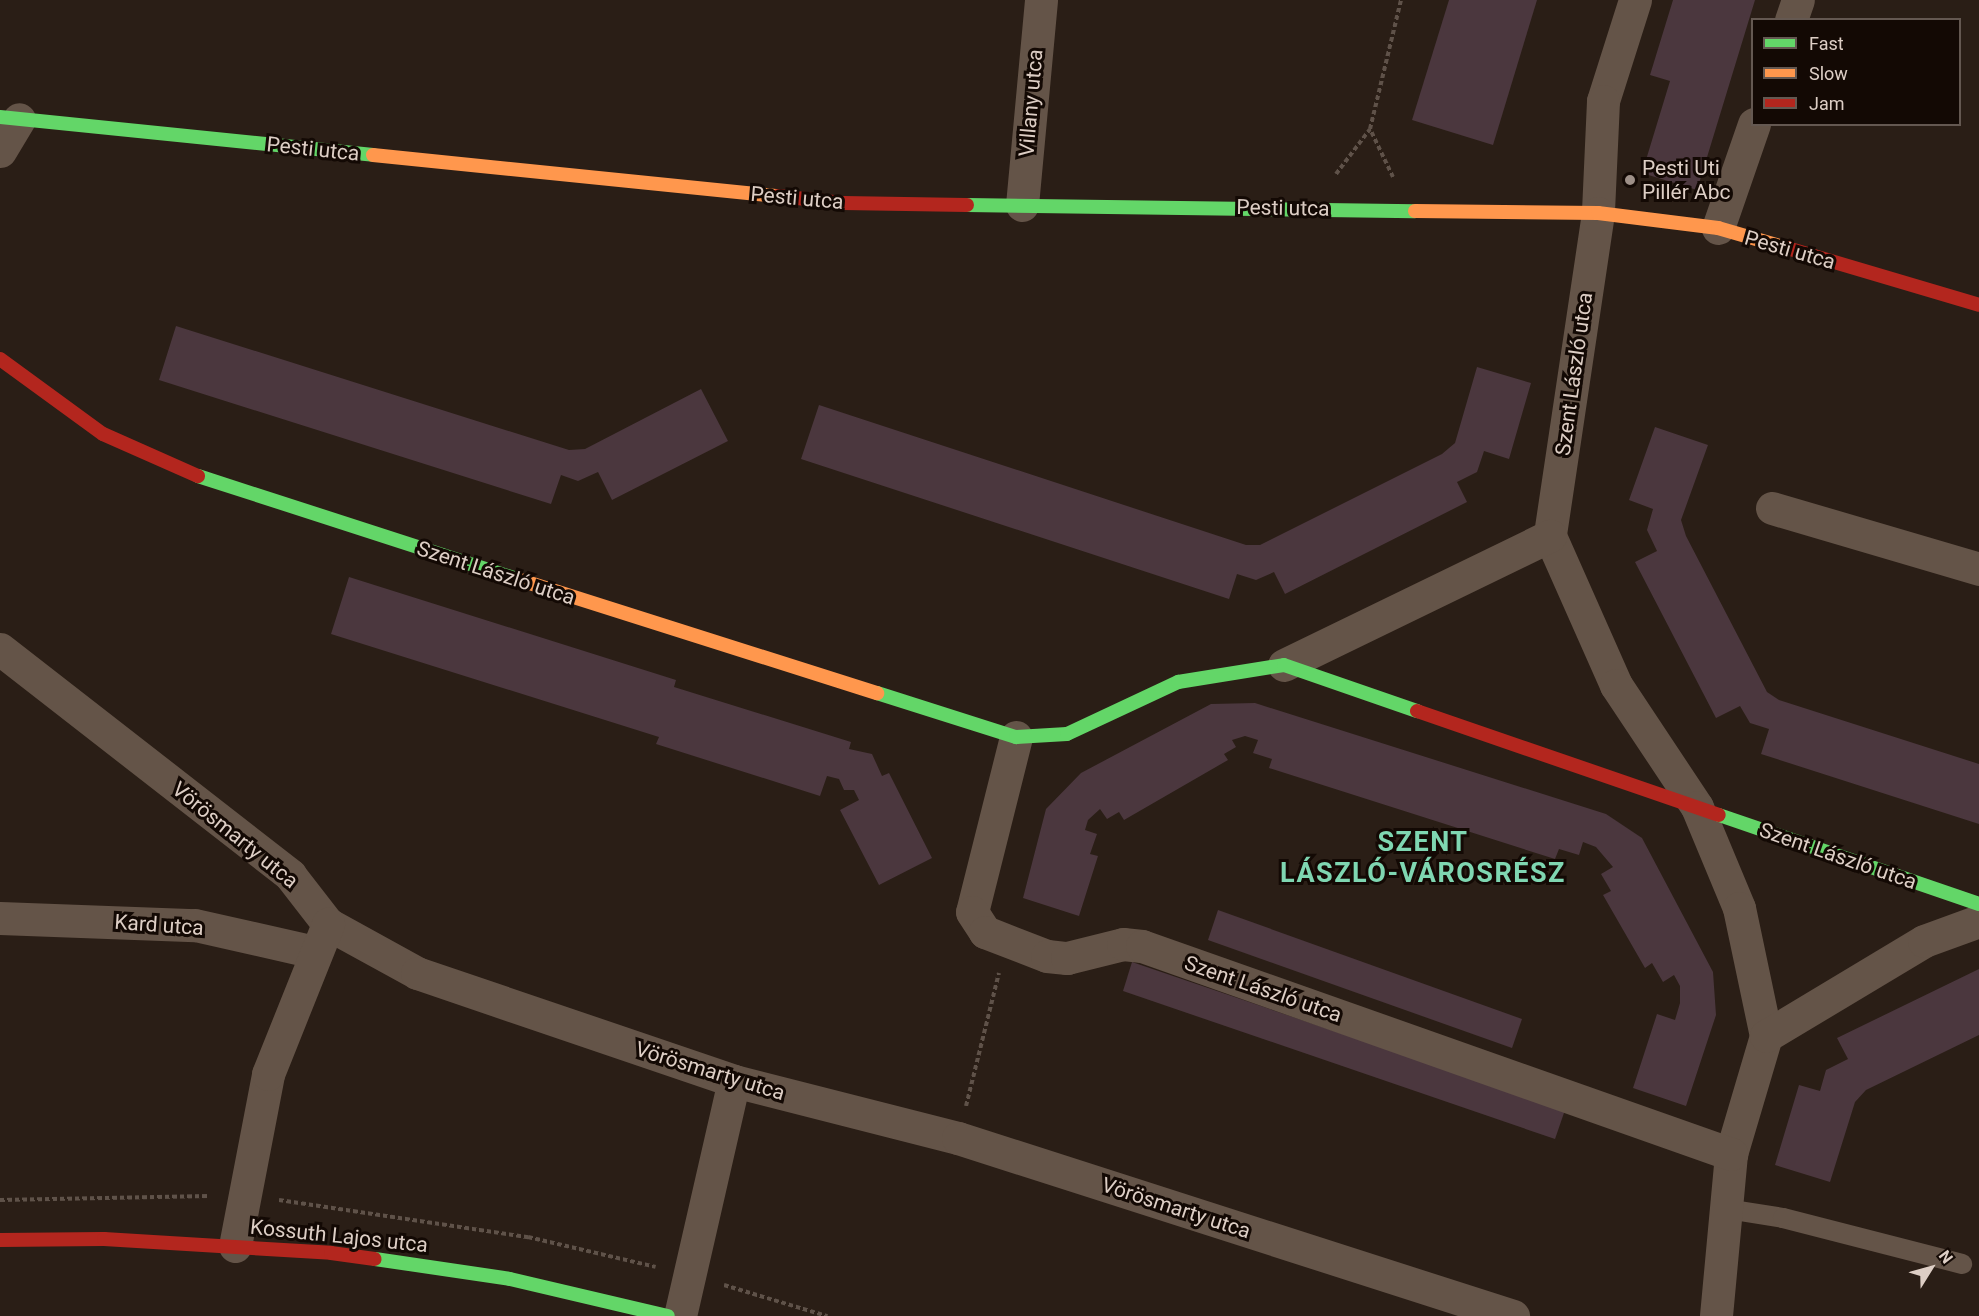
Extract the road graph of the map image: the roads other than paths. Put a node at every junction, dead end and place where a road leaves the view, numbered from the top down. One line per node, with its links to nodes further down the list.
1 (1041, 0): 8 (street, Villany utca)
2 (1635, 0): 9 (street)
3 (1798, 0): 4 (street)
4 (1792, 18)
5 (9, 118): 7 (street); 8 (street, Pesti utca)
6 (1753, 126): 10 (street)
7 (0, 151)
8 (1022, 205): 9 (street, Pesti utca)
9 (1598, 213): 10 (street, Pesti utca); 14 (street, Szent László utca)
10 (1718, 228): 11 (street, Pesti utca)
11 (1979, 305)
12 (0, 359): 18 (street, Szent László utca)
13 (1772, 508): 15 (street)
14 (1550, 536): 17 (street, Szent László utca); 19 (street)
15 (1979, 569)
16 (0, 649): 23 (street, Vörösmarty utca)
17 (1284, 665): 18 (street, Szent László utca); 19 (street, Szent László utca)
18 (1016, 736): 26 (street, Szent László utca)
19 (1697, 807): 20 (street, Szent László utca); 24 (street)
20 (1979, 904)
21 (0, 918): 23 (street, Kard utca)
22 (1979, 921): 24 (street)
23 (322, 938): 25 (street, Vörösmarty utca); 29 (street)
24 (1766, 1036): 26 (street)
25 (734, 1081): 32 (street); 33 (street, Vörösmarty utca)
26 (1731, 1154): 27 (street)
27 (1727, 1209): 30 (lane); 34 (street)
28 (0, 1240): 29 (street, Kossuth Lajos utca)
29 (235, 1246): 31 (street, Kossuth Lajos utca)
30 (1962, 1264)
31 (669, 1316)
32 (680, 1316)
33 (1512, 1316)
34 (1716, 1316)

